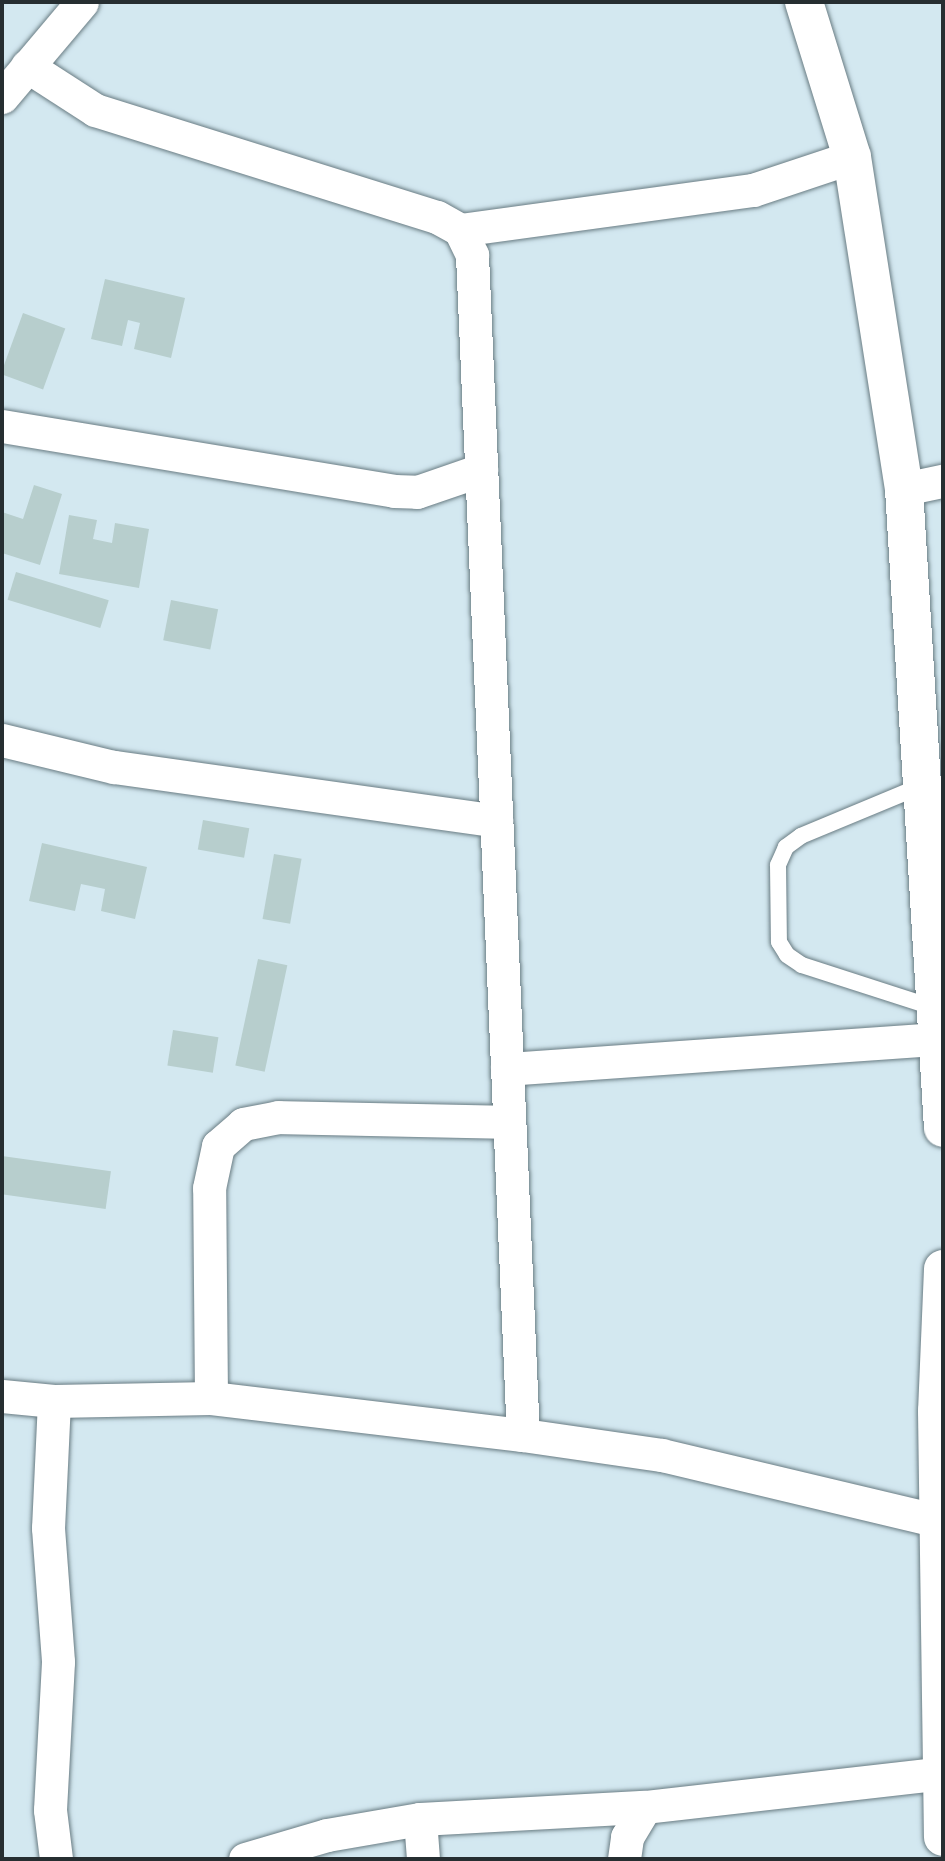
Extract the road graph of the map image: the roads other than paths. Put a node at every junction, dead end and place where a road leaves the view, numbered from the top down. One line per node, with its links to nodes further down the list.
1 (82, 2): 3 (street)
2 (804, 2): 5 (main road)
3 (27, 66): 4 (street); 6 (street)
4 (2, 97)
5 (852, 157): 6 (street); 10 (main road)
6 (460, 230): 8 (street)
7 (2, 426): 8 (street)
8 (481, 470): 13 (street)
9 (943, 481): 10 (street)
10 (904, 489): 12 (main road)
11 (2, 740): 13 (street)
12 (924, 785): 14 (main road); 14 (lane)
13 (496, 821): 15 (street)
14 (940, 1019): 15 (street); 17 (main road)
15 (507, 1069): 16 (street)
16 (509, 1122): 20 (street); 22 (street)
17 (943, 1128)
18 (943, 1269): 23 (main road)
19 (2, 1396): 21 (street)
20 (211, 1398): 21 (street); 22 (street)
21 (54, 1401): 28 (street)
22 (523, 1435): 23 (street)
23 (939, 1521): 24 (main road)
24 (942, 1773): 25 (street); 27 (main road)
25 (645, 1807): 26 (street); 31 (street)
26 (420, 1819): 29 (street); 30 (street)
27 (943, 1837)
28 (57, 1859)
29 (245, 1859)
30 (423, 1859)
31 (624, 1859)

